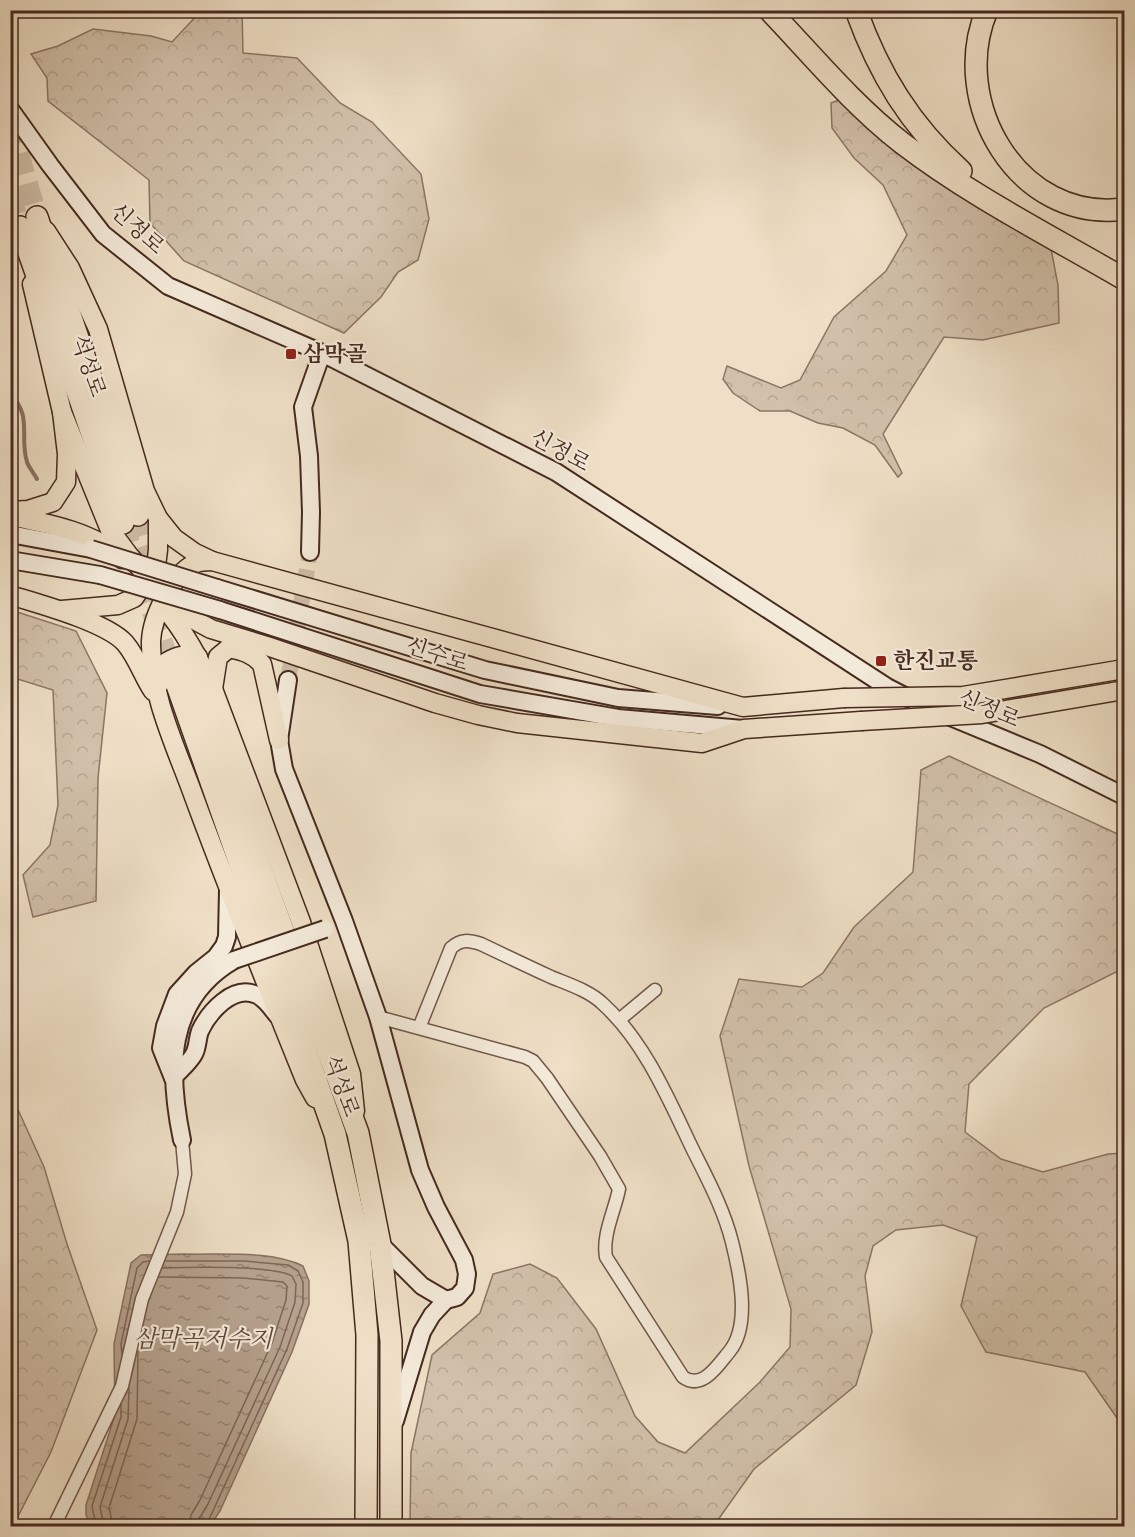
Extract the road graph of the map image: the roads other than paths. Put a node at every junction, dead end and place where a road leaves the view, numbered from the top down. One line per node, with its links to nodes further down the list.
1 (769, 10): 7 (highway)
2 (855, 10): 7 (highway)
3 (987, 10): 5 (highway)
4 (10, 109): 9 (street, 신정로)
5 (1125, 209)
6 (28, 222): 10 (main road); 11 (main road); 13 (highway, 석성로)
7 (1025, 222): 8 (highway)
8 (1125, 279)
9 (322, 353): 15 (street); 33 (street, 신정로)
10 (62, 412): 12 (main road); 13 (main road)
11 (145, 491): 13 (main road); 13 (main road)
12 (10, 513): 18 (main road)
13 (132, 522): 17 (main road); 18 (main road); 18 (main road)
14 (10, 534): 30 (street, 신수로, bridge)
15 (310, 552)
16 (10, 560): 31 (street, 신수로, bridge)
17 (212, 561): 20 (main road); 30 (main road)
18 (146, 581): 20 (main road); 21 (main road)
19 (10, 595): 21 (main road)
20 (164, 602): 22 (main road); 24 (main road); 29 (main road)
21 (60, 610): 29 (main road)
22 (267, 646): 23 (main road); 31 (main road)
23 (229, 648): 27 (main road); 32 (main road)
24 (186, 665): 27 (main road); 29 (main road); 42 (highway, 석성로); 43 (highway, 석성로)
25 (1125, 669): 30 (main road, 신수로, bridge)
26 (288, 680): 32 (street)
27 (213, 689): 42 (main road)
28 (1125, 690): 31 (main road, 신수로, bridge)
29 (158, 697): 34 (main road)
30 (743, 707)
31 (744, 729)
32 (279, 740): 35 (street)
33 (1125, 796)
34 (228, 890): 38 (main road); 41 (street)
35 (344, 921): 37 (street); 41 (street, bridge)
36 (655, 990): 39 (street)
37 (378, 1017): 40 (street); 46 (street)
38 (280, 1019): 41 (street); 43 (main road)
39 (619, 1020): 40 (street); 40 (street)
40 (419, 1028)
41 (172, 1078): 44 (street)
42 (358, 1133): 45 (highway, 석성로)
43 (335, 1134): 49 (highway, 석성로)
44 (182, 1140): 48 (street)
45 (380, 1244): 46 (street); 47 (highway, 석성로)
46 (446, 1300): 47 (street)
47 (391, 1433): 50 (highway, 석성로)
48 (54, 1527)
49 (366, 1527)
50 (391, 1527)

